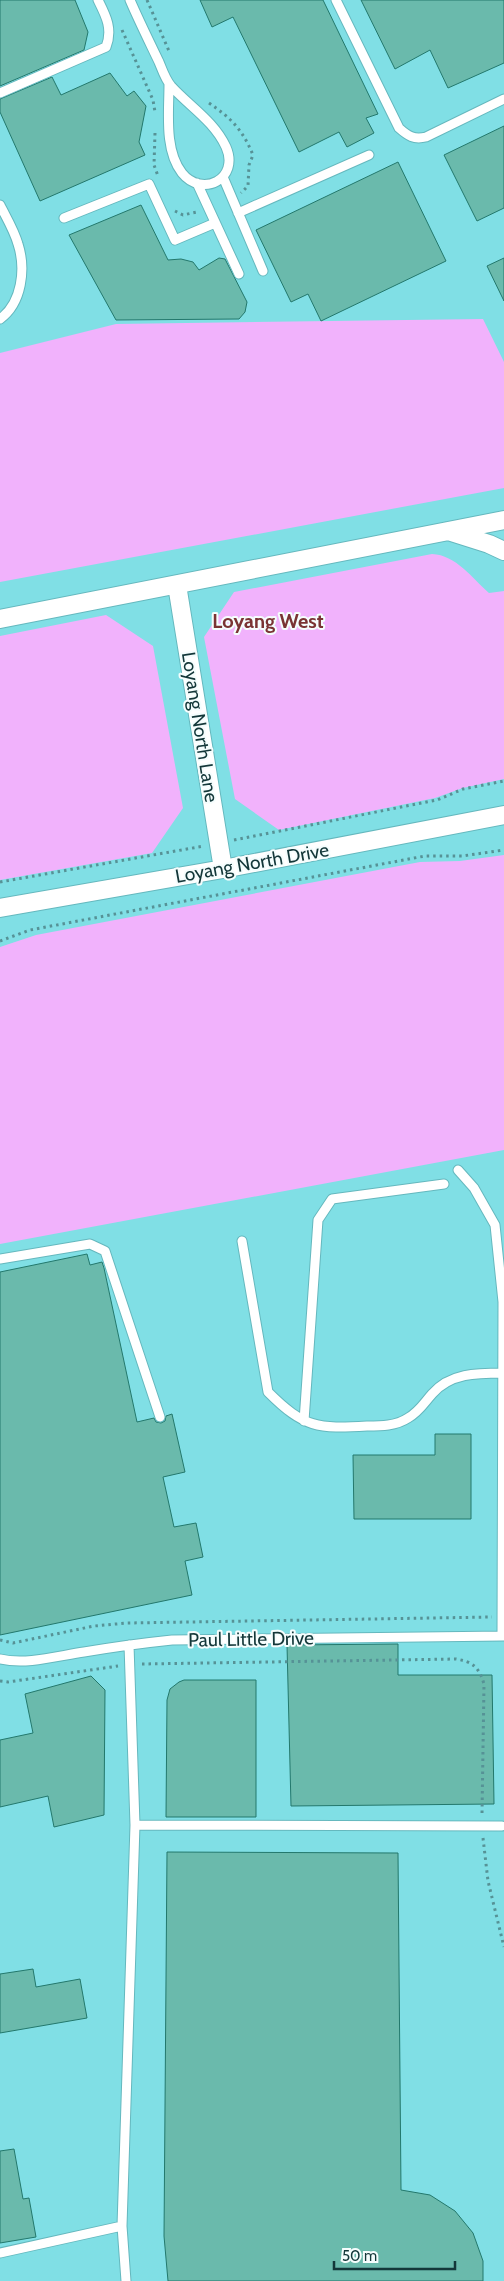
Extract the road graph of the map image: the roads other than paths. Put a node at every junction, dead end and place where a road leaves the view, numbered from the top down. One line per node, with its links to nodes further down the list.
1 (98, 0): 5 (lane)
2 (130, 0): 4 (lane)
3 (336, 0): 6 (lane)
4 (169, 84): 8 (lane); 9 (lane)
5 (0, 93)
6 (504, 99)
7 (369, 155): 11 (lane)
8 (223, 177): 9 (lane); 11 (lane)
9 (197, 183): 13 (lane)
10 (0, 204): 16 (lane)
11 (238, 213): 14 (lane)
12 (64, 218): 13 (lane)
13 (216, 223): 15 (lane)
14 (263, 271)
15 (239, 274)
16 (0, 319)
17 (504, 520): 18 (street)
18 (445, 530): 19 (street); 20 (street)
19 (504, 551)
20 (177, 585): 21 (street); 23 (street, Loyang North Lane)
21 (0, 619)
22 (504, 815): 23 (street, Loyang North Drive)
23 (223, 869): 24 (street, Loyang North Drive)
24 (0, 908)
25 (458, 1170): 29 (lane)
26 (444, 1184): 31 (lane)
27 (242, 1241): 31 (lane)
28 (0, 1259): 30 (lane)
29 (503, 1373): 31 (lane); 32 (lane)
30 (160, 1417)
31 (304, 1421)
32 (503, 1636): 33 (lane, Paul Little Drive)
33 (129, 1645): 34 (lane, Paul Little Drive); 35 (lane)
34 (0, 1659)
35 (135, 1825): 36 (lane); 37 (lane)
36 (502, 1826)
37 (122, 2226): 38 (lane); 39 (lane)
38 (0, 2253)
39 (126, 2281)

